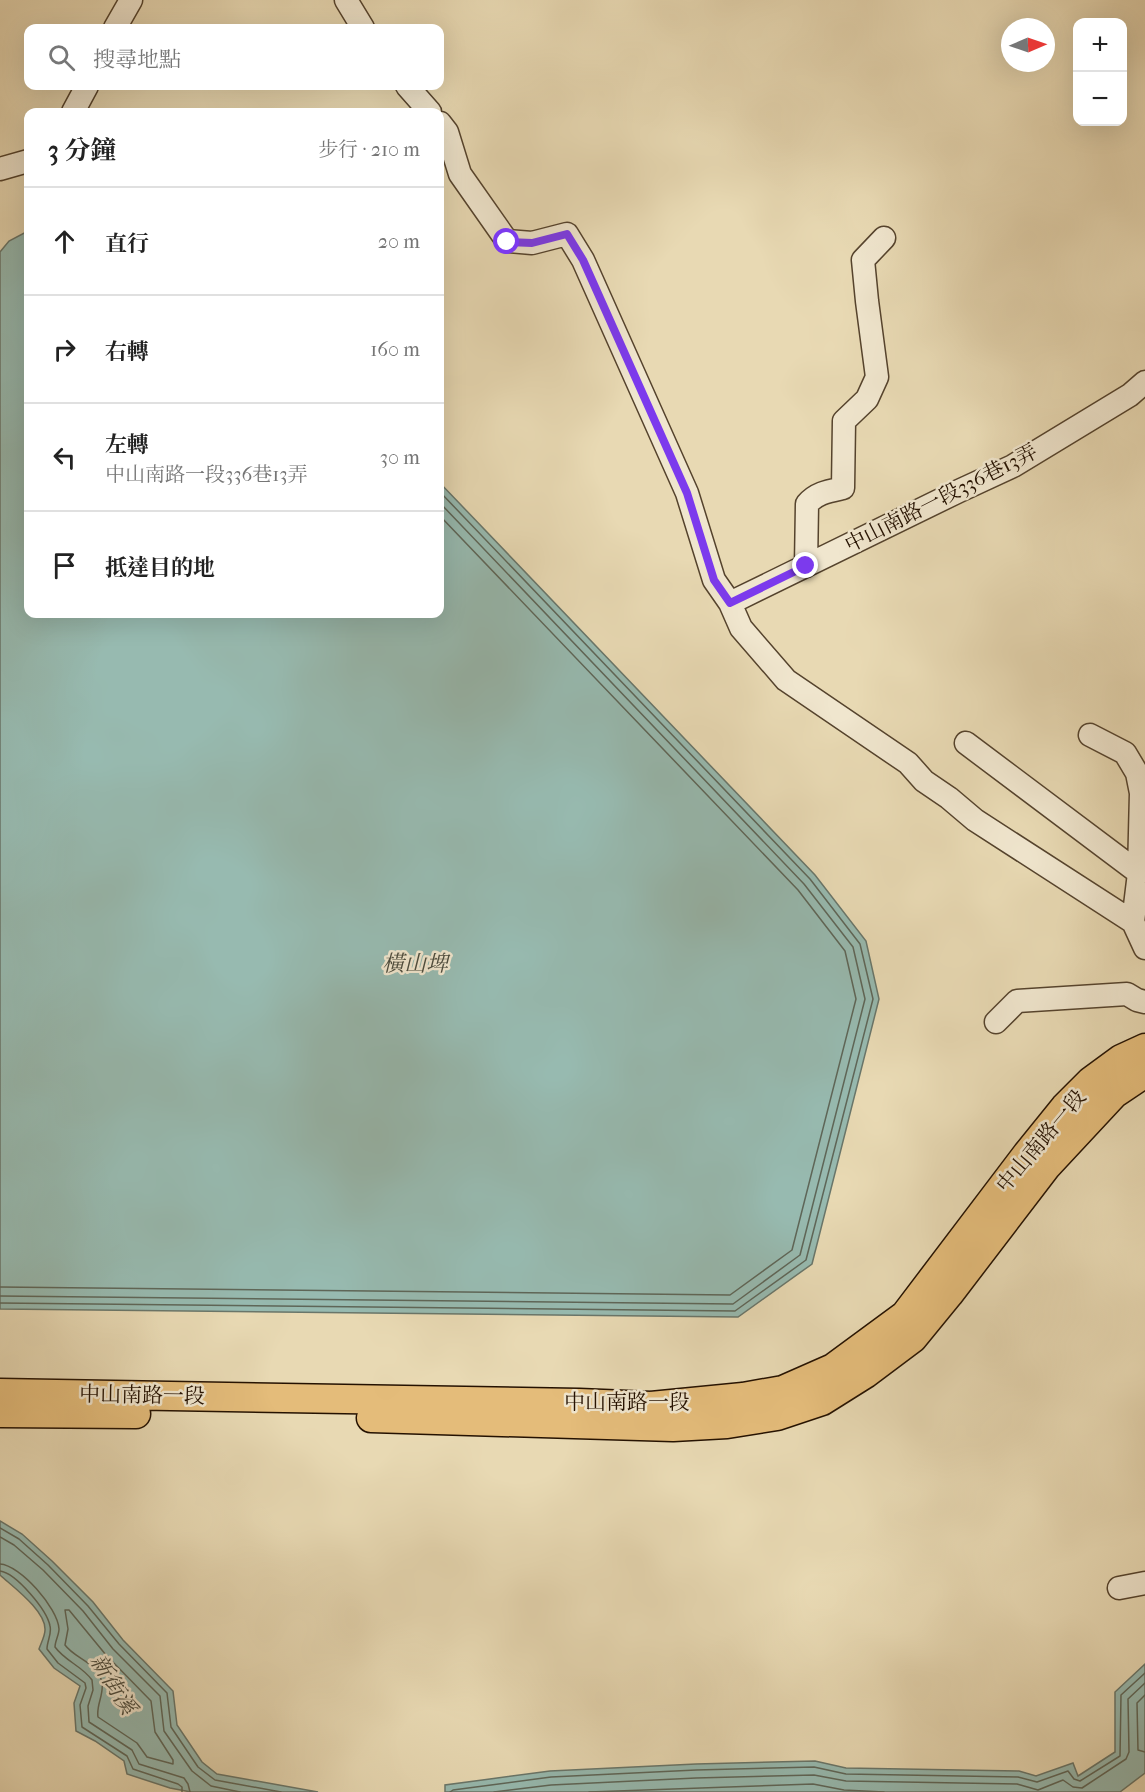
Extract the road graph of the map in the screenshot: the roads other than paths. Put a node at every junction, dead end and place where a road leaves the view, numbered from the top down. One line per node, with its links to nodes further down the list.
1 (131, 0): 3 (street)
2 (346, 0): 4 (street)
3 (117, 24)
4 (361, 24)
5 (85, 90): 7 (street)
6 (411, 90): 8 (street)
7 (75, 108)
8 (426, 108)
9 (444, 128): 15 (street)
10 (24, 162): 11 (street)
11 (0, 169)
12 (884, 238): 14 (street)
13 (1145, 382): 14 (street, 中山南路一段336巷13弄)
14 (806, 566): 15 (street, 中山南路一段336巷13弄)
15 (730, 603): 19 (street)
16 (1090, 735): 18 (street)
17 (966, 743): 18 (street)
18 (1139, 873): 19 (street)
19 (1133, 922): 20 (street)
20 (1145, 948)
21 (1145, 1002): 22 (street)
22 (996, 1022)
23 (1145, 1048): 25 (main road, 中山南路一段)
24 (1145, 1073): 26 (main road, 中山南路一段)
25 (0, 1393)
26 (0, 1413)
27 (1145, 1583): 28 (street)
28 (1119, 1588)

